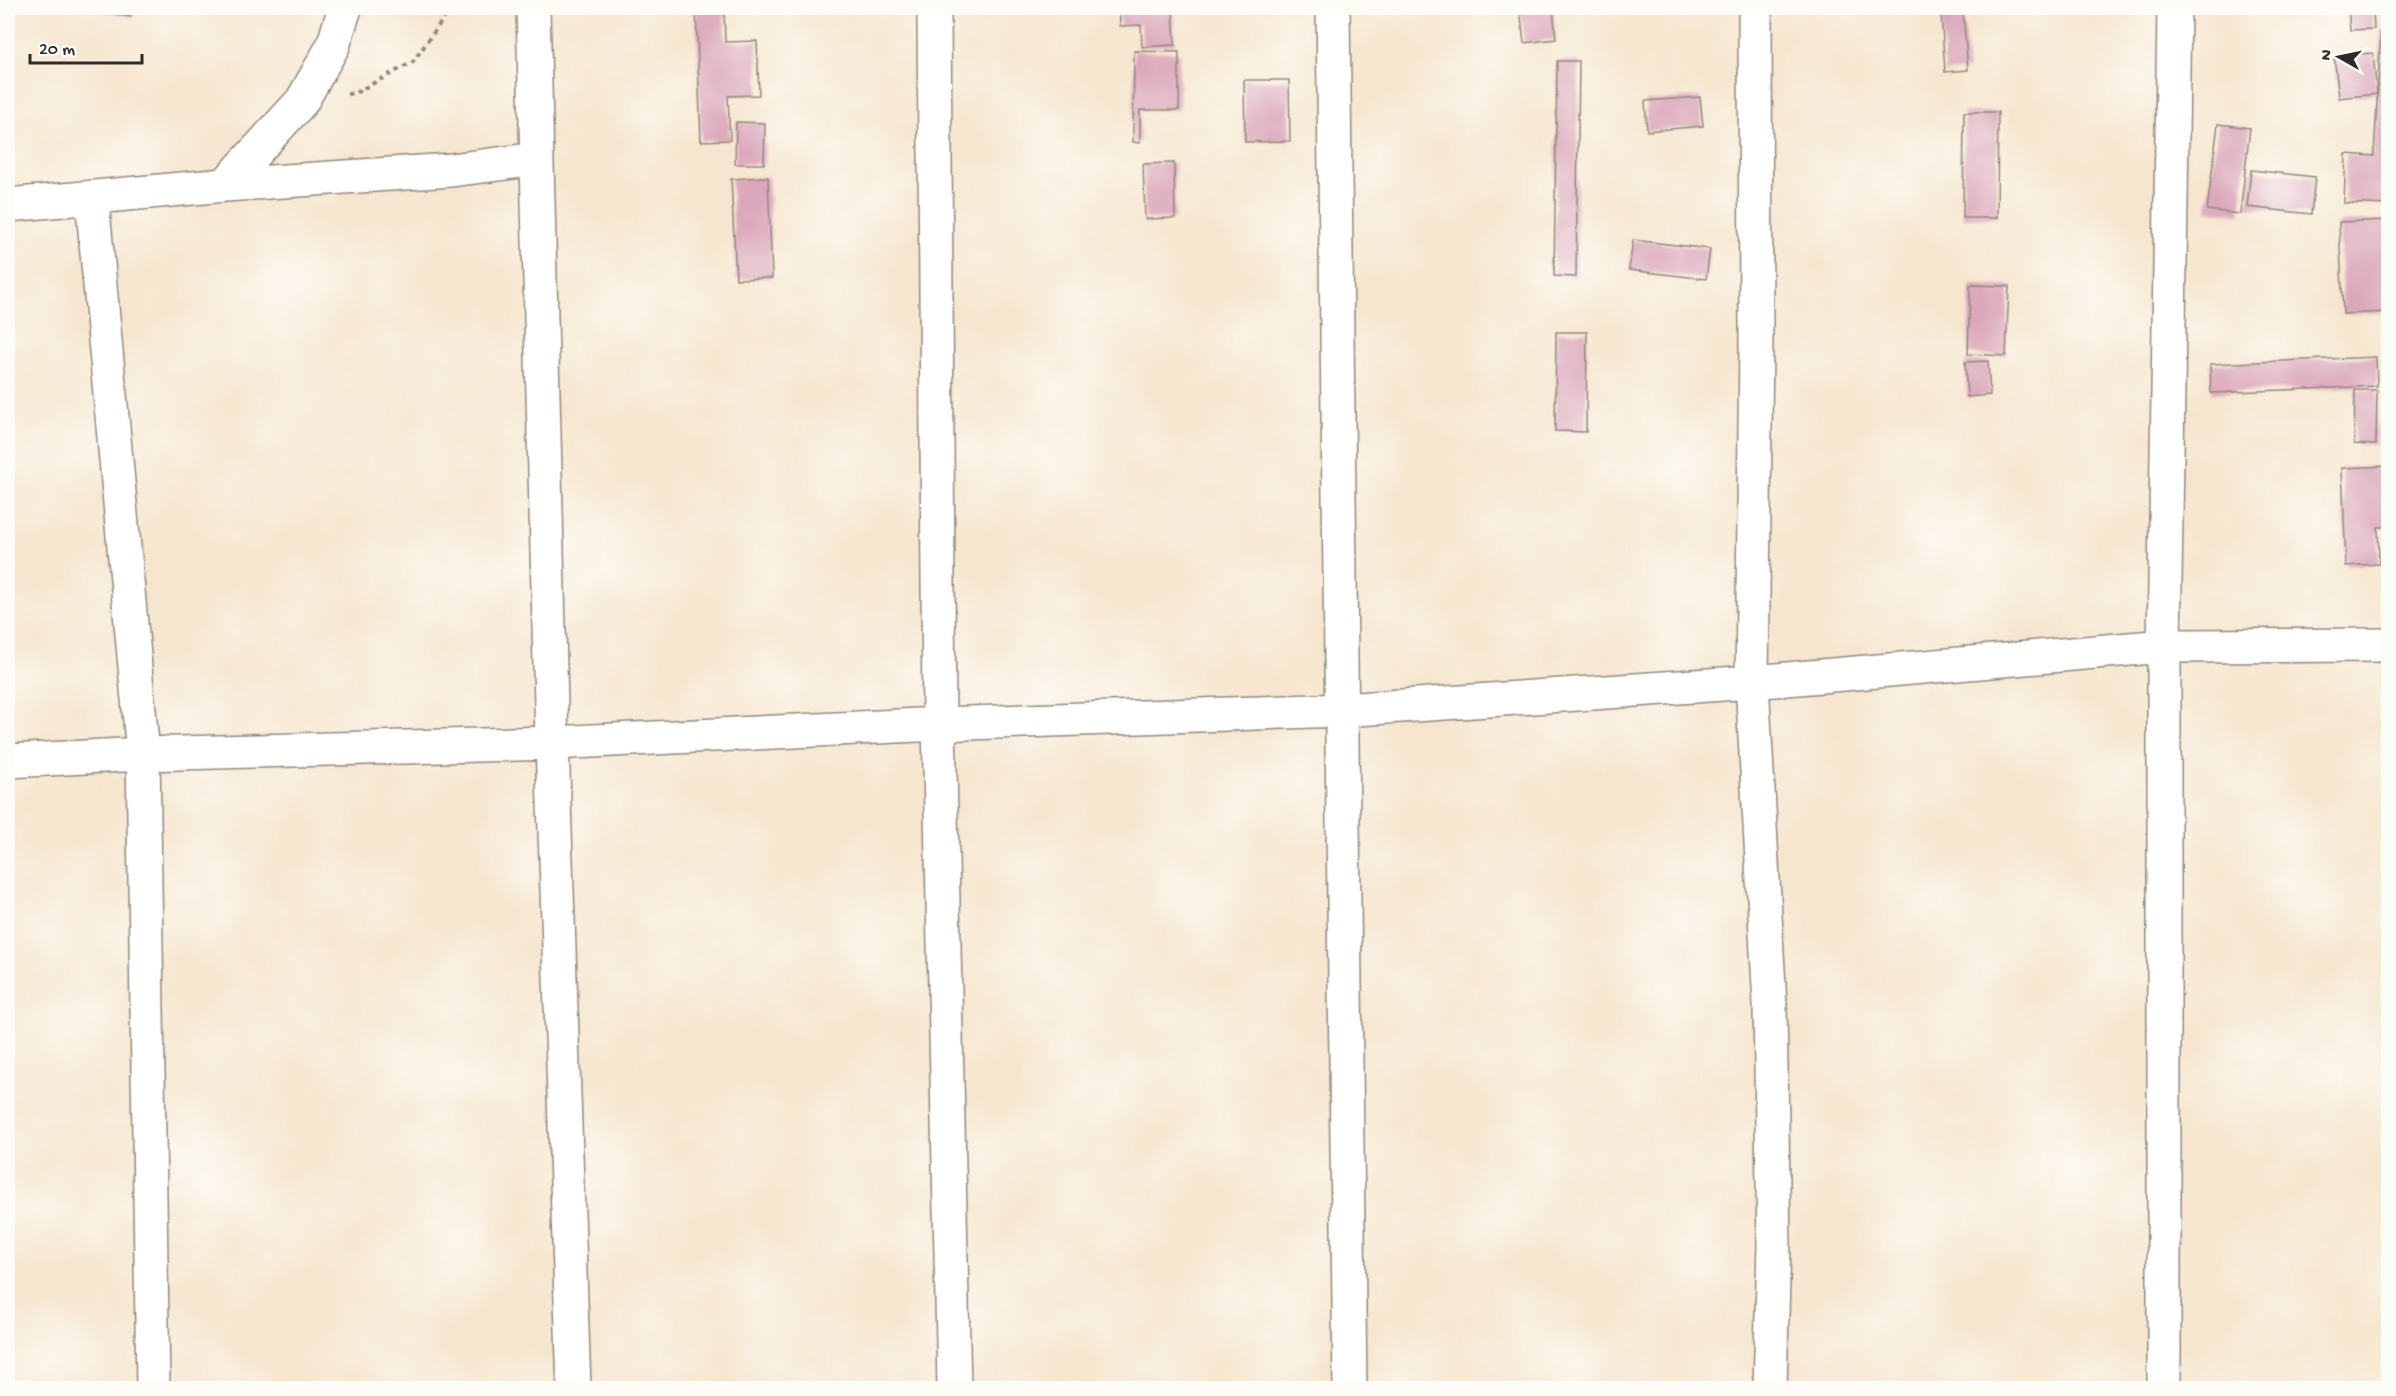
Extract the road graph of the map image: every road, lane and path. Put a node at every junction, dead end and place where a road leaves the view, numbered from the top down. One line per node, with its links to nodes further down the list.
1 (345, 8): 8 (street)
2 (451, 8): 8 (path)
3 (533, 8): 9 (street)
4 (934, 8): 17 (street)
5 (1333, 8): 16 (street)
6 (1755, 8): 15 (street)
7 (2174, 8): 14 (street)
8 (302, 102): 10 (street)
9 (537, 159): 10 (street); 18 (street)
10 (225, 185): 11 (street)
11 (93, 198): 12 (street); 19 (street)
12 (8, 205)
13 (2388, 645): 14 (street)
14 (2164, 646): 15 (street); 26 (street)
15 (1752, 682): 16 (street); 25 (street)
16 (1343, 710): 17 (street); 24 (street)
17 (939, 724): 18 (street); 23 (street)
18 (552, 743): 19 (street); 22 (street)
19 (143, 754): 20 (street); 21 (street)
20 (8, 761)
21 (153, 1389)
22 (574, 1389)
23 (954, 1389)
24 (1350, 1389)
25 (1770, 1389)
26 (2164, 1389)

